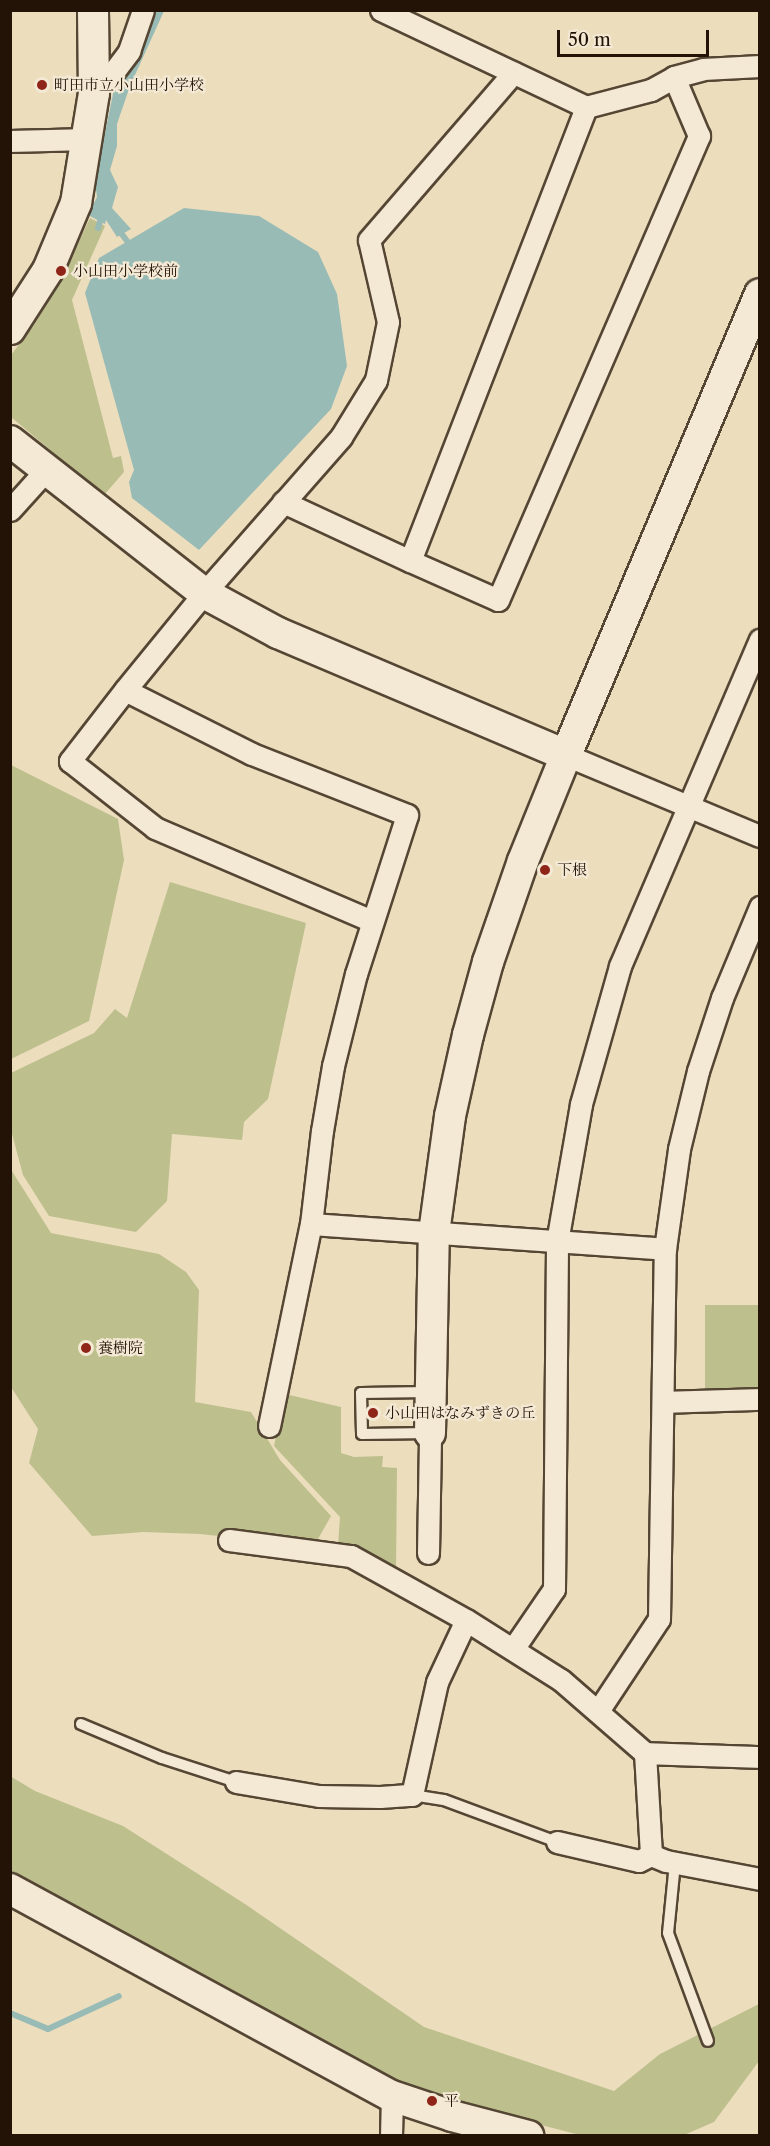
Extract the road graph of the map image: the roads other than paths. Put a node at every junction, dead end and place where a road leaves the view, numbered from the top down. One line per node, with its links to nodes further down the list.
1 (93, 10): 7 (street)
2 (143, 10): 7 (street)
3 (381, 10): 5 (street)
4 (759, 66): 6 (street)
5 (513, 73): 8 (street); 15 (street)
6 (674, 77): 8 (street); 17 (street)
7 (94, 82): 9 (street)
8 (586, 107): 17 (street)
9 (88, 139): 10 (street); 12 (street)
10 (10, 141)
11 (759, 294): 21 (street)
12 (10, 329)
13 (10, 441): 14 (street)
14 (46, 470): 16 (street); 18 (street)
15 (283, 502): 17 (street); 18 (street)
16 (10, 510)
17 (410, 561)
18 (204, 593): 20 (street); 21 (street)
19 (759, 640): 22 (street)
20 (126, 690): 25 (street); 25 (street)
21 (566, 754): 22 (street); 27 (street)
22 (687, 806): 23 (street); 28 (street)
23 (759, 836)
24 (759, 907): 29 (street)
25 (372, 921): 26 (street)
26 (310, 1224): 27 (street); 33 (street)
27 (434, 1233): 28 (street); 30 (street)
28 (557, 1242): 29 (street); 38 (street)
29 (665, 1250): 32 (street)
30 (430, 1392): 34 (street); 34 (lane)
31 (759, 1400): 32 (street)
32 (663, 1402): 39 (street)
33 (269, 1426)
34 (430, 1433): 36 (street)
35 (229, 1540): 37 (street)
36 (428, 1553)
37 (466, 1620): 38 (street); 44 (street)
38 (513, 1649): 39 (street)
39 (597, 1711): 41 (street)
40 (81, 1724): 43 (lane)
41 (645, 1752): 42 (street); 46 (street)
42 (759, 1757)
43 (236, 1782): 44 (street)
44 (412, 1795): 45 (lane)
45 (557, 1842): 46 (street)
46 (651, 1855): 47 (street)
47 (675, 1863): 48 (street); 50 (lane)
48 (759, 1879)
49 (10, 1889): 51 (street)
50 (708, 2042)
51 (392, 2096): 52 (street); 53 (street)
52 (391, 2136)
53 (528, 2136)

